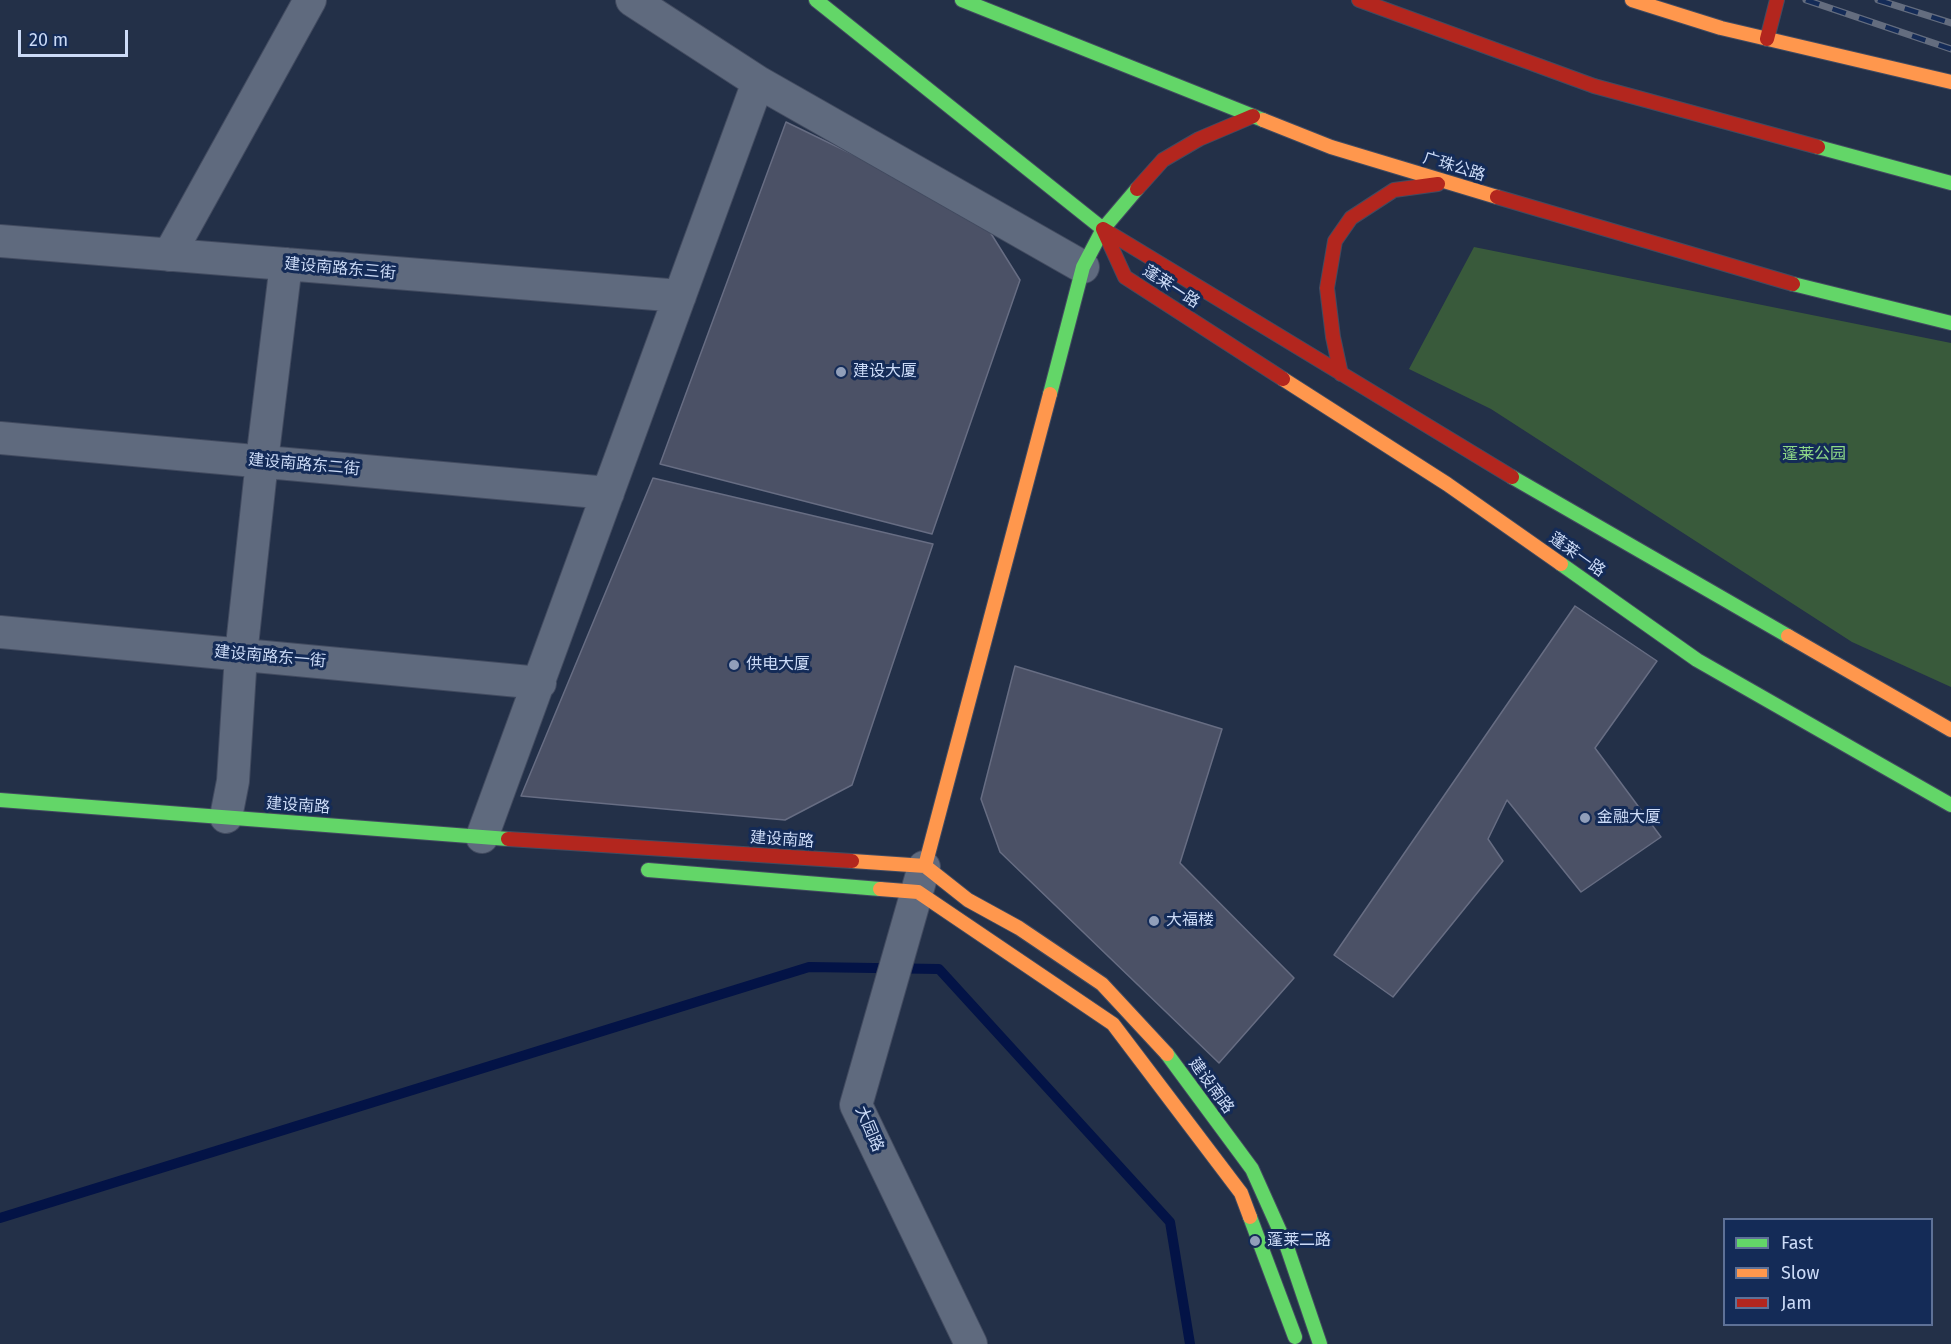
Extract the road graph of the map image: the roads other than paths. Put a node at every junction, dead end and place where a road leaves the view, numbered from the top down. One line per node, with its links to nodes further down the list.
1 (310, 0): 16 (street)
2 (632, 0): 9 (street)
3 (816, 0): 14 (main road)
4 (962, 0): 11 (main road, 广珠公路)
5 (1359, 0): 13 (main road)
6 (1632, 0): 8 (main road)
7 (1777, 0): 8 (main road)
8 (1767, 39): 10 (main road)
9 (758, 82): 18 (street); 19 (street)
10 (1951, 82)
11 (1253, 116): 12 (main road, 广珠公路); 14 (main road)
12 (1448, 182): 20 (main road, 广珠公路); 21 (main road)
13 (1951, 183)
14 (1103, 229): 18 (main road); 21 (main road, 蓬莱一路); 30 (main road, 蓬莱一路)
15 (0, 241): 16 (street, 建设南路东三街)
16 (169, 255): 17 (street, 建设南路东三街)
17 (286, 264): 19 (street, 建设南路东三街); 23 (street)
18 (1083, 267): 34 (main road)
19 (680, 296): 24 (street)
20 (1951, 323)
21 (1341, 374): 28 (main road, 蓬莱一路)
22 (0, 438): 23 (street, 建设南路东二街)
23 (262, 461): 24 (street, 建设南路东二街); 26 (street)
24 (608, 493): 27 (street)
25 (0, 632): 26 (street, 建设南路东一街)
26 (241, 655): 27 (street, 建设南路东一街); 31 (street)
27 (540, 683): 32 (street)
28 (1951, 730)
29 (0, 800): 31 (main road, 建设南路)
30 (1951, 805)
31 (226, 817): 32 (main road, 建设南路)
32 (482, 837): 34 (main road, 建设南路)
33 (632, 869): 34 (main road)
34 (921, 879): 35 (street, 大园路); 36 (main road); 37 (main road, 建设南路)
35 (971, 1344)
36 (1297, 1344)
37 (1320, 1344)

